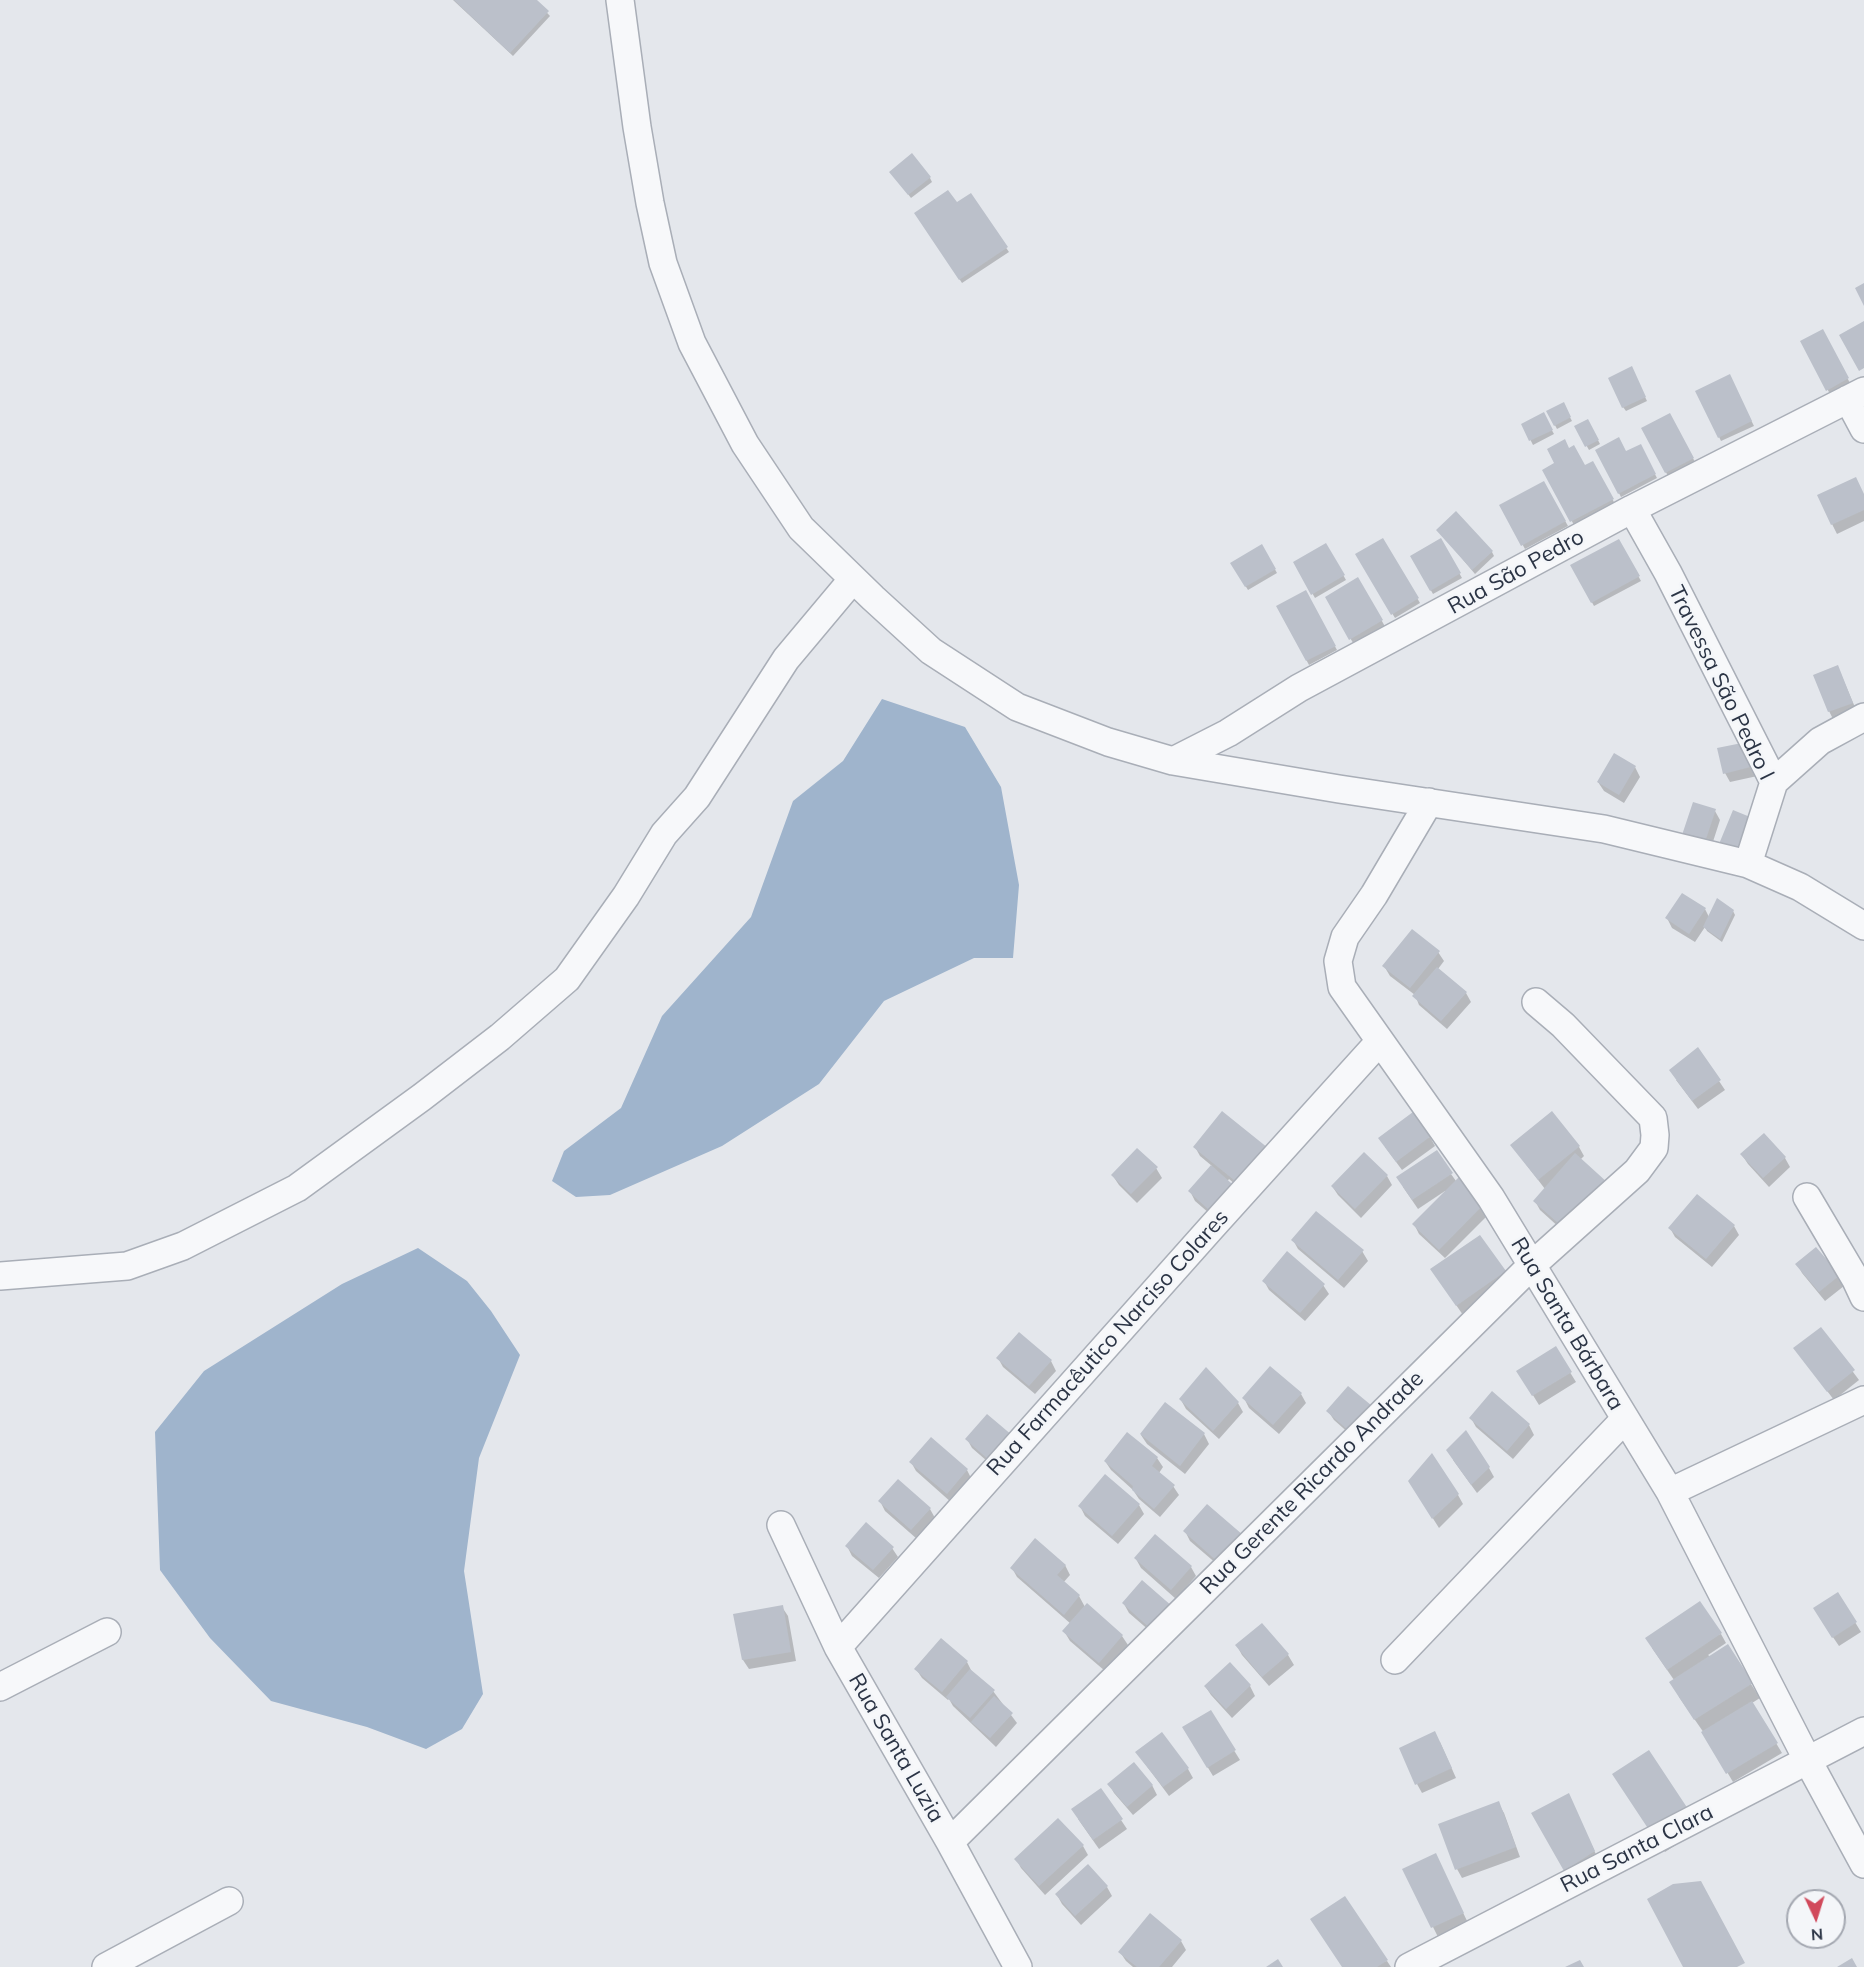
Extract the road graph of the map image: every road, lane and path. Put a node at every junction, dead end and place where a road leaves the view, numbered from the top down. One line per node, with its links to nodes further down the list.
1 (620, 0): 5 (street)
2 (1856, 395): 3 (street); 4 (street, Rua São Pedro)
3 (1864, 429)
4 (1632, 509): 7 (street, Rua São Pedro); 8 (street, Travessa São Pedro I)
5 (853, 579): 7 (street); 16 (street)
6 (1864, 717): 8 (street)
7 (1173, 761): 9 (street)
8 (1774, 782): 10 (street, Travessa São Pedro I)
9 (1429, 802): 10 (street); 13 (street, Rua Santa Bárbara)
10 (1748, 864): 11 (street)
11 (1864, 926)
12 (1536, 1002): 15 (street, Rua Gerente Ricardo Andrade)
13 (1380, 1041): 15 (street, Rua Santa Bárbara); 23 (street, Rua Farmacêutico Narciso Colares)
14 (1807, 1197): 17 (street)
15 (1531, 1266): 19 (street, Rua Santa Bárbara); 28 (street, Rua Gerente Ricardo Andrade)
16 (0, 1276)
17 (1864, 1297)
18 (1864, 1400): 20 (street)
19 (1624, 1419): 20 (street, Rua Santa Bárbara); 24 (street)
20 (1670, 1492): 27 (street, Rua Santa Bárbara)
21 (781, 1525): 23 (street, Rua Santa Luzia)
22 (107, 1632): 25 (street)
23 (838, 1647): 28 (street, Rua Santa Luzia)
24 (1395, 1660)
25 (0, 1687)
26 (1864, 1731): 27 (street, Rua Santa Clara)
27 (1808, 1761): 29 (street, Rua Santa Bárbara); 33 (street, Rua Santa Clara)
28 (950, 1842): 32 (street, Rua Santa Luzia)
29 (1864, 1864)
30 (229, 1901): 31 (street)
31 (106, 1967)
32 (1018, 1967)
33 (1409, 1967)

